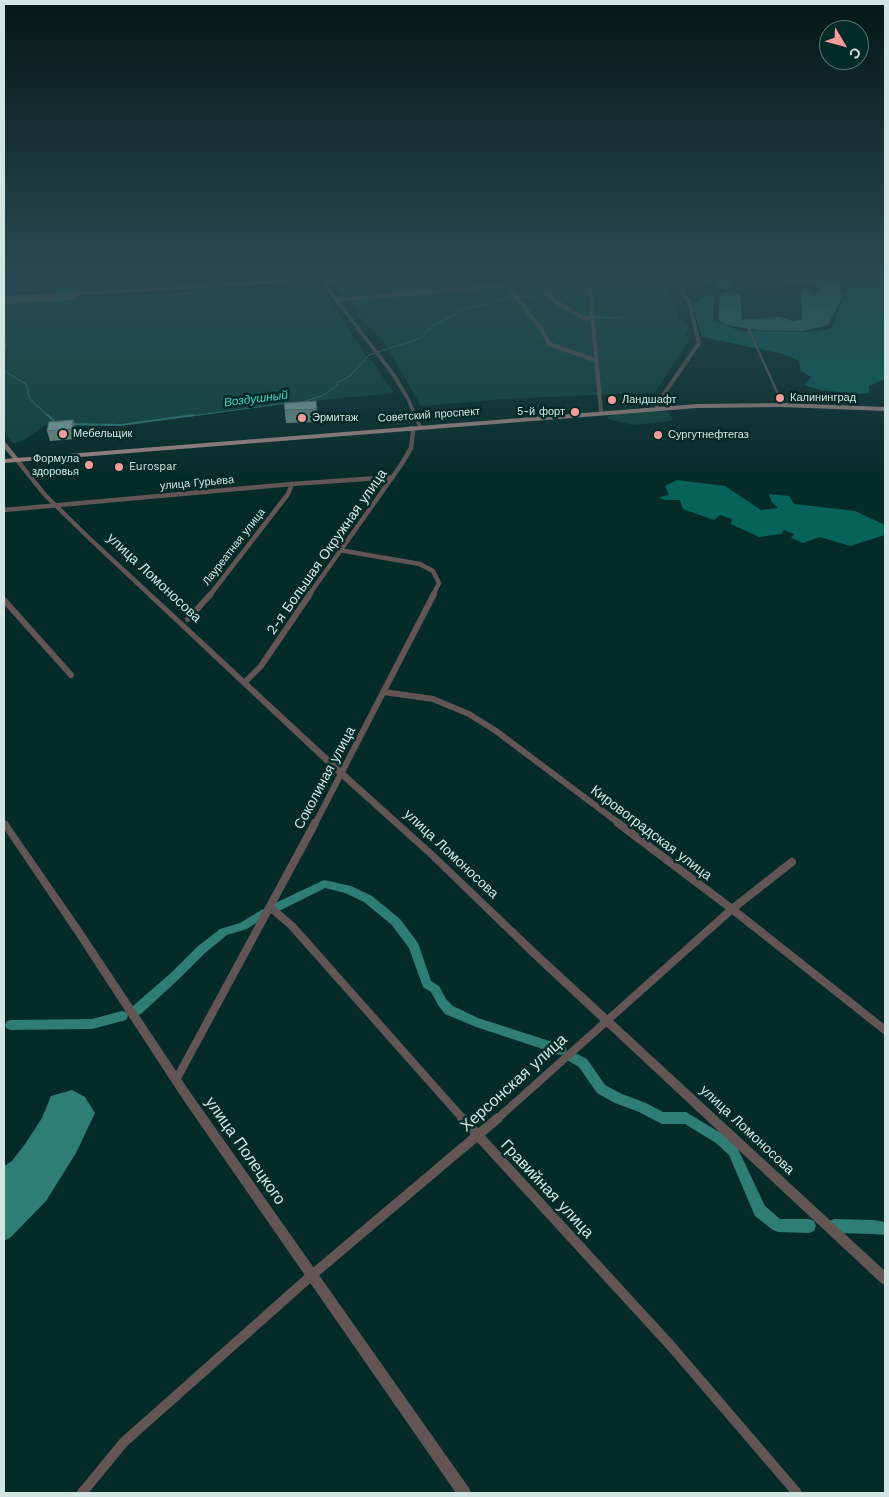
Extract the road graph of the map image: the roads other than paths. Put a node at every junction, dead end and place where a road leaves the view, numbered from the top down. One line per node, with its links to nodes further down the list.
1 (372, 347): 13 (street)
2 (557, 347): 6 (street)
3 (594, 347): 6 (street)
4 (697, 347): 9 (street)
5 (757, 347): 7 (street)
6 (595, 360): 11 (street)
7 (778, 394)
8 (677, 407): 9 (main road, Советский проспект); 10 (main road, Советский проспект); 12 (main road, Советский проспект)
9 (657, 408): 11 (main road, Советский проспект)
10 (885, 408)
11 (601, 412): 13 (main road, Советский проспект)
12 (885, 415)
13 (420, 427): 14 (main road, Советский проспект)
14 (411, 428): 16 (main road, Советский проспект); 18 (street, 2-я Большая Окружная улица)
15 (4, 444): 16 (main road, улица Ломоносова)
16 (17, 460): 17 (main road, Советский проспект); 20 (street, улица Ломоносова)
17 (4, 461)
18 (393, 477): 19 (street, улица Гурьева); 22 (street, 2-я Большая Окружная улица)
19 (292, 484): 20 (street, улица Гурьева); 24 (street, Лауреатная улица)
20 (55, 506): 21 (street, улица Гурьева); 26 (street, улица Ломоносова)
21 (4, 510)
22 (339, 550): 26 (street, 2-я Большая Окружная улица); 27 (street, Соколиная улица)
23 (4, 600): 25 (street)
24 (188, 619)
25 (71, 676)
26 (245, 682): 28 (street, улица Ломоносова)
27 (384, 692): 28 (street, Соколиная улица); 32 (street, Кировоградская улица)
28 (342, 774): 31 (street, Соколиная улица); 33 (street, улица Ломоносова)
29 (4, 823): 35 (street, улица Полецкого)
30 (792, 862): 32 (street, Херсонская улица)
31 (271, 908): 35 (street, Соколиная улица); 36 (street, Гравийная улица)
32 (732, 909): 33 (street, Херсонская улица); 34 (street, Кировоградская улица)
33 (608, 1020): 36 (street, Херсонская улица); 38 (street, улица Ломоносова)
34 (885, 1030)
35 (176, 1080): 37 (street, улица Полецкого)
36 (478, 1136): 37 (street, Херсонская улица); 41 (street, Гравийная улица)
37 (312, 1275): 39 (street, Херсонская улица); 40 (street, улица Полецкого)
38 (885, 1279)
39 (82, 1493)
40 (464, 1493)
41 (797, 1493)

